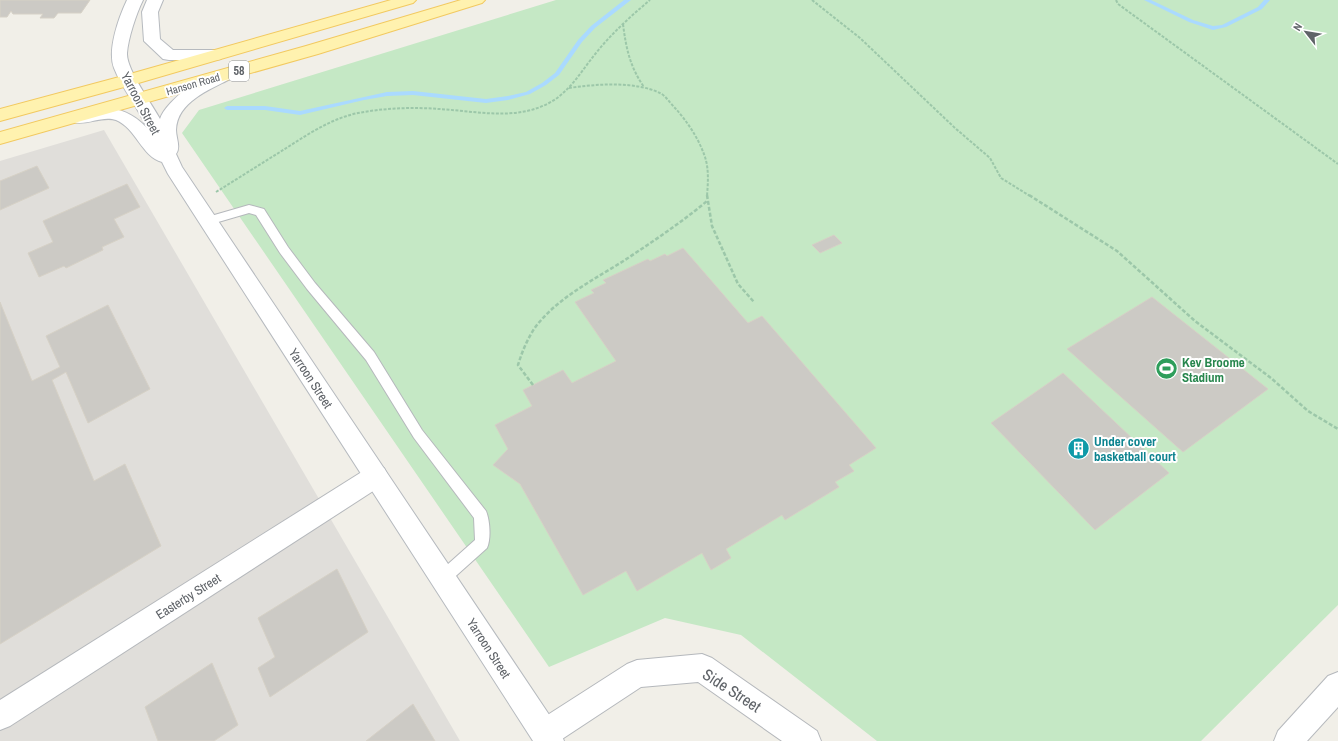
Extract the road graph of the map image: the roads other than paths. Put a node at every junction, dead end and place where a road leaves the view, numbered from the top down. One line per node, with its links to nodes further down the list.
1 (135, 0): 7 (street, Yarroon Street)
2 (155, 0): 5 (street)
3 (408, 0): 5 (main road, Hanson Road / 58)
4 (477, 0): 6 (main road, Hanson Road / 58)
5 (214, 55): 7 (main road, Hanson Road / 58)
6 (224, 75): 8 (main road, Hanson Road / 58); 12 (street)
7 (129, 80): 8 (street, Yarroon Street); 9 (main road, Hanson Road / 58)
8 (139, 99): 10 (main road, Hanson Road / 58); 12 (street, Yarroon Street)
9 (0, 115)
10 (47, 125): 11 (main road, Hanson Road / 58); 12 (street)
11 (0, 138)
12 (174, 169): 13 (street, Yarroon Street)
13 (203, 213): 14 (street, Yarroon Street); 15 (lane)
14 (376, 476): 15 (street, Yarroon Street); 17 (street, Easterby Street)
15 (444, 578): 18 (street, Yarroon Street)
16 (1338, 686): 20 (street)
17 (0, 716)
18 (547, 737): 19 (street, Side Street)
19 (807, 741)
20 (1288, 741)

